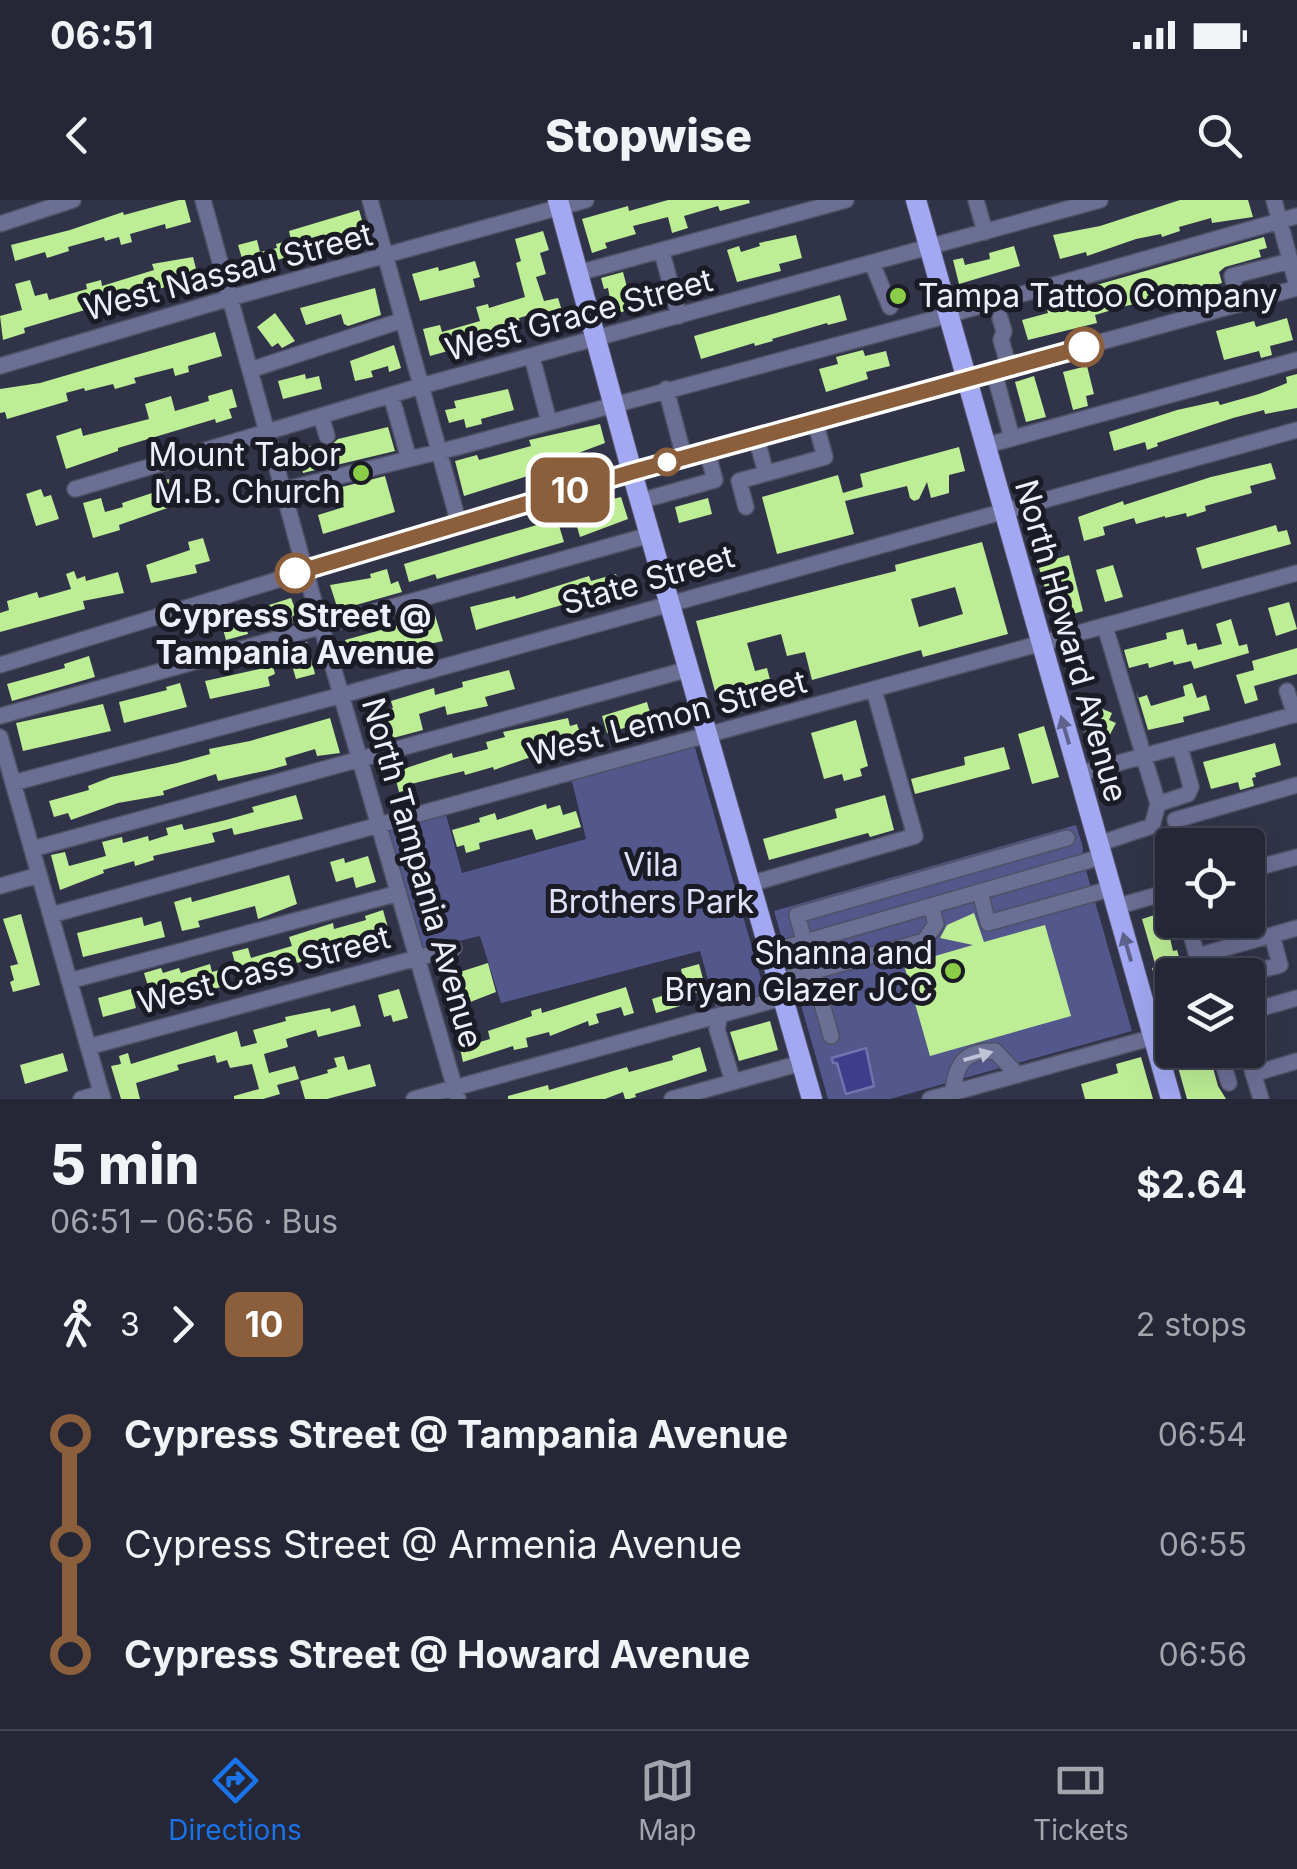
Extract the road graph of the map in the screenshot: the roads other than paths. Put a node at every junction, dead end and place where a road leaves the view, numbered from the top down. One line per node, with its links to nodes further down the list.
1 (73, 200): 13 (street)
2 (203, 200): 22 (street, North Tampania Avenue)
3 (370, 200): 17 (street)
4 (586, 200): 10 (street, West Nassau Street)
5 (846, 200): 20 (street)
6 (916, 200): 15 (main road, North Howard Avenue)
7 (976, 200): 14 (street)
8 (1100, 200): 14 (street, West Grace Street)
9 (1274, 200): 12 (street)
10 (559, 204): 17 (street, West Nassau Street); 20 (main road)
11 (1297, 216): 12 (street)
12 (1279, 221): 18 (street); 25 (street)
13 (0, 224)
14 (985, 232): 15 (street, West Grace Street)
15 (929, 248): 19 (street, West Grace Street); 25 (main road, North Howard Avenue)
16 (663, 256): 26 (street)
17 (386, 257): 22 (street, West Nassau Street); 28 (street)
18 (1290, 261): 21 (street); 23 (street)
19 (872, 263): 24 (street); 26 (street, West Grace Street)
20 (578, 274): 29 (main road)
21 (1297, 287): 23 (street)
22 (230, 298): 32 (street, West Nassau Street); 34 (street, North Tampania Avenue)
23 (1239, 304): 33 (street)
24 (890, 308)
25 (947, 314): 35 (main road, North Howard Avenue); 37 (street)
26 (680, 316): 29 (street, West Grace Street)
27 (1000, 318): 33 (street)
28 (404, 320): 34 (street); 36 (street)
29 (596, 338): 30 (street, West Grace Street); 39 (main road)
30 (532, 357): 36 (street, West Grace Street); 41 (street)
31 (1297, 360): 49 (street)
32 (0, 366)
33 (1001, 369): 35 (street); 40 (street)
34 (250, 370): 46 (street, North Tampania Avenue)
35 (966, 380): 43 (street); 44 (main road, North Howard Avenue)
36 (421, 386): 38 (street, West Grace Street); 51 (street)
37 (666, 389): 39 (street); 53 (street)
38 (391, 396): 42 (street, West Grace Street); 54 (street)
39 (613, 403): 51 (street); 56 (main road)
40 (1005, 412): 44 (street); 49 (street)
41 (547, 414)
42 (321, 416): 46 (street, West Grace Street); 47 (street)
43 (816, 421): 48 (street); 57 (street)
44 (977, 421): 50 (main road, North Howard Avenue)
45 (1297, 430): 63 (street, State Street)
46 (267, 431): 58 (street, West Grace Street); 59 (street, North Tampania Avenue)
47 (327, 436)
48 (756, 437): 52 (street); 57 (street)
49 (1012, 438): 50 (street)
50 (984, 446): 63 (main road, North Howard Avenue)
51 (439, 451): 54 (street); 64 (street)
52 (708, 451): 53 (street); 60 (street)
53 (684, 457): 55 (street)
54 (409, 458): 59 (street)
55 (666, 462): 56 (street); 60 (street)
56 (632, 472): 61 (main road); 64 (street)
57 (766, 473): 62 (street)
58 (75, 489)
59 (283, 490): 66 (street, North Tampania Avenue)
60 (674, 491): 61 (street)
61 (640, 501): 65 (main road)
62 (746, 507)
63 (1002, 512): 68 (street, State Street); 71 (main road, North Howard Avenue)
64 (459, 524): 66 (street)
65 (650, 535): 68 (main road); 69 (street)
66 (305, 570): 69 (street, North Tampania Avenue); 72 (street)
67 (1297, 573): 71 (street, West Lemon Street)
68 (669, 602): 73 (main road); 76 (street, State Street)
69 (322, 626): 76 (street, North Tampania Avenue); 78 (street)
70 (1107, 633): 82 (street)
71 (1040, 643): 74 (street, West Lemon Street); 84 (main road, North Howard Avenue, one-way to 71)
72 (0, 665)
73 (689, 669): 79 (main road); 83 (street)
74 (874, 690): 79 (street, West Lemon Street); 97 (street)
75 (1287, 691): 77 (street)
76 (342, 695): 83 (street, North Tampania Avenue); 85 (street, State Street)
77 (1296, 715): 81 (street)
78 (0, 716)
79 (708, 734): 89 (street, West Lemon Street); 97 (main road)
80 (0, 737): 85 (street)
81 (1180, 746): 82 (street); 87 (street)
82 (1144, 756): 84 (street); 87 (street)
83 (361, 759): 89 (street, North Tampania Avenue); 91 (street)
84 (1078, 774): 92 (main road, North Howard Avenue)
85 (13, 783): 91 (street)
86 (1297, 786): 88 (street)
87 (1158, 804): 92 (street)
88 (1174, 820)
89 (380, 825): 100 (street, North Tampania Avenue); 105 (street, West Lemon Street)
90 (1067, 838): 109 (street)
91 (32, 850): 96 (street)
92 (1100, 851): 95 (street); 102 (main road, North Howard Avenue)
93 (1297, 857): 94 (street)
94 (1265, 865)
95 (1043, 874): 99 (street); 103 (street)
96 (40, 876): 98 (street); 105 (street)
97 (750, 884): 111 (main road)
98 (0, 886)
99 (980, 892): 103 (street); 104 (street)
100 (399, 893): 113 (street, North Tampania Avenue); 117 (street)
101 (1155, 893): 102 (street)
102 (1113, 898): 103 (street); 121 (main road, North Howard Avenue, one-way to 102)
103 (1052, 905)
104 (931, 906): 109 (street); 116 (street)
105 (50, 915): 117 (street)
106 (1297, 928): 107 (street)
107 (1272, 935): 112 (street); 115 (street)
108 (1192, 938): 112 (street)
109 (804, 942): 111 (street); 116 (street)
110 (454, 948): 113 (street, West Cass Street)
111 (770, 952): 118 (main road)
112 (1209, 952): 114 (street)
113 (418, 957): 125 (street, West Cass Street); 136 (street, North Tampania Avenue)
114 (1211, 958)
115 (1265, 968)
116 (813, 972): 118 (street); 123 (street)
117 (69, 981): 125 (street)
118 (780, 990): 122 (street); 127 (main road)
119 (1297, 998): 120 (street)
120 (1265, 1007)
121 (1155, 1013)
122 (720, 1016): 133 (street); 136 (street)
123 (831, 1036)
124 (1155, 1037): 132 (street)
125 (88, 1047): 137 (street)
126 (1297, 1061): 131 (street)
127 (801, 1063): 133 (street); 141 (main road)
128 (1167, 1068): 143 (main road, North Howard Avenue)
129 (1225, 1068): 134 (street)
130 (1252, 1068): 131 (street)
131 (1254, 1074): 144 (street)
132 (1018, 1075): 135 (street); 135 (street, one-way to 132)
133 (733, 1082): 140 (street)
134 (1229, 1083)
135 (953, 1092): 142 (street)
136 (457, 1093): 139 (street)
137 (102, 1096): 138 (street)
138 (81, 1099)
139 (414, 1099)
140 (672, 1099)
141 (812, 1099)
142 (930, 1099)
143 (1170, 1099)
144 (1260, 1099)

